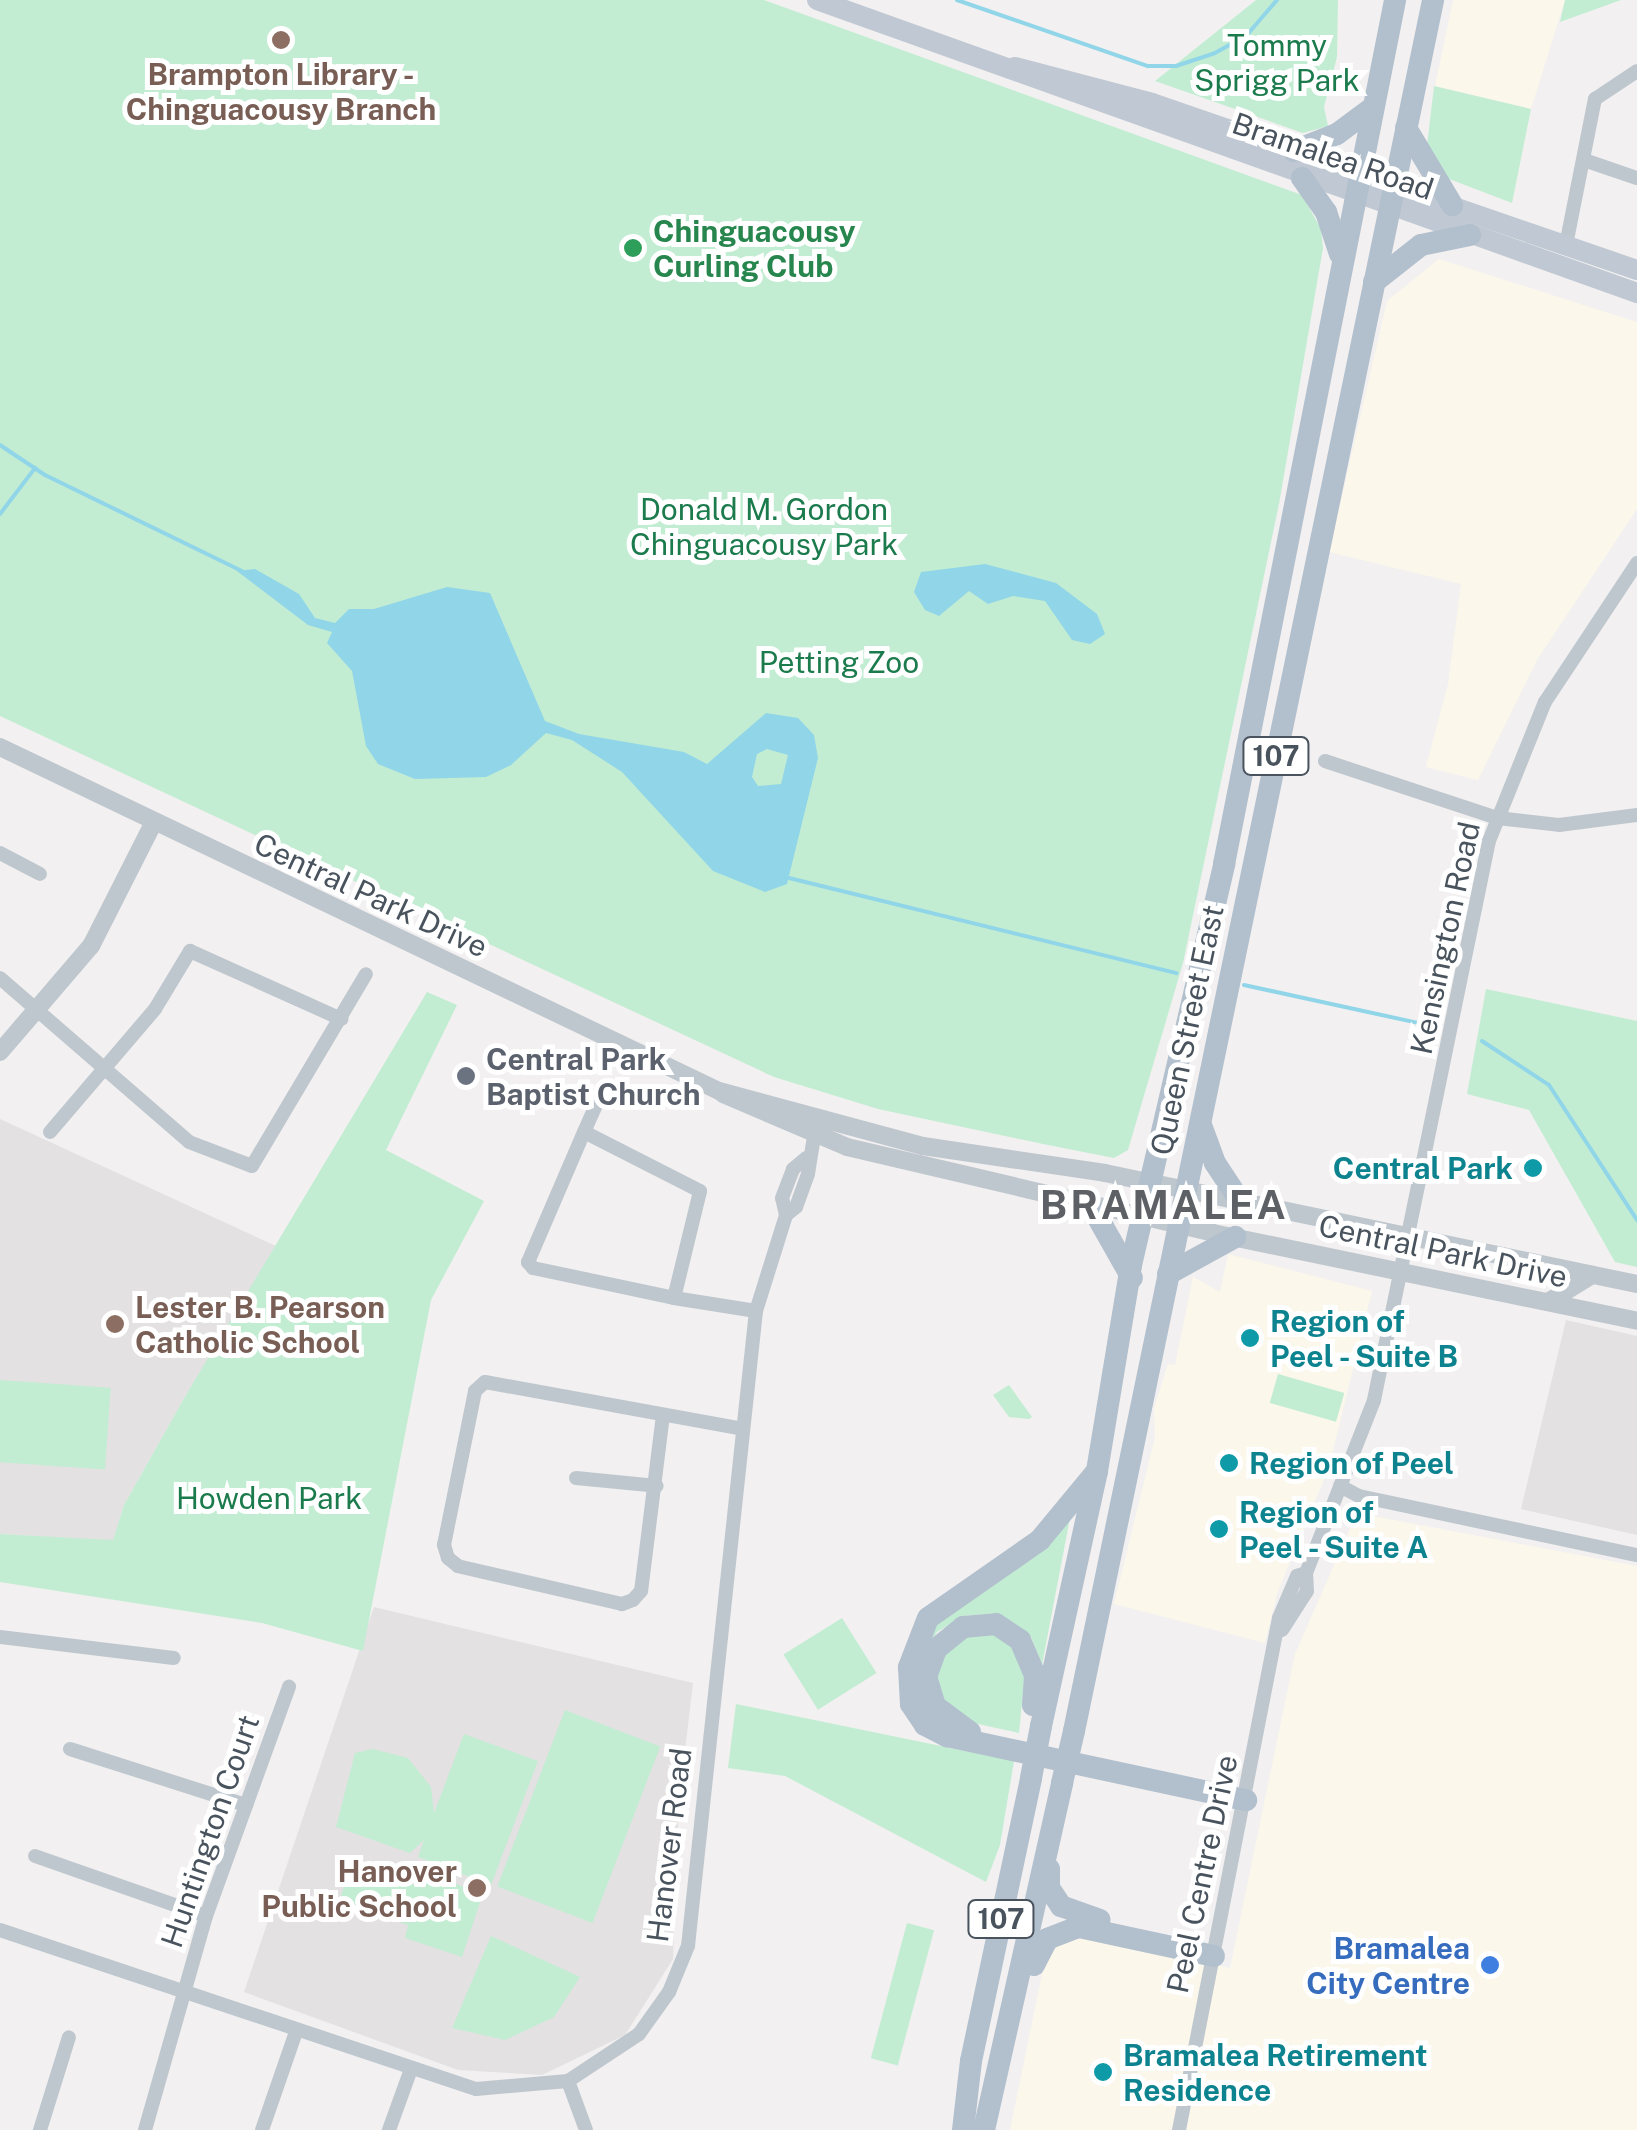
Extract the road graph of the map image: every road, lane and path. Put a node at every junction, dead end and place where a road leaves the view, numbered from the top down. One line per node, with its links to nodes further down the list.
1 (817, 0): 4 (main road, Bramalea Road)
2 (1394, 0): 6 (main road, Queen Street East / 107)
3 (1433, 0): 7 (main road, Queen Street East / 107)
4 (1013, 67): 8 (main road, Bramalea Road); 10 (main road, Bramalea Road)
5 (1637, 70): 9 (street)
6 (1372, 108): 8 (main road); 12 (main road, Queen Street East / 107)
7 (1406, 128): 13 (main road, Queen Street East / 107); 14 (main road)
8 (1294, 152): 12 (main road, Bramalea Road)
9 (1584, 160): 11 (street); 16 (street)
10 (1302, 178): 12 (main road, Bramalea Road); 17 (main road)
11 (1637, 178)
12 (1356, 184): 13 (main road, Bramalea Road); 17 (main road, Queen Street East / 107)
13 (1392, 196): 14 (main road, Bramalea Road); 15 (main road, Bramalea Road); 19 (main road, Queen Street East / 107)
14 (1452, 205): 16 (main road, Bramalea Road)
15 (1470, 235): 19 (main road); 20 (main road, Bramalea Road)
16 (1566, 245): 18 (main road, Bramalea Road)
17 (1341, 256): 40 (main road, Queen Street East / 107)
18 (1637, 270)
19 (1374, 282): 36 (main road, Queen Street East / 107)
20 (1637, 293)
21 (1637, 563): 25 (street, Kensington Road)
22 (0, 747): 26 (street, Central Park Drive)
23 (1325, 761): 25 (street)
24 (1637, 815): 25 (street)
25 (1497, 818): 47 (street, Kensington Road)
26 (154, 822): 31 (street); 37 (street, Central Park Drive)
27 (0, 853): 28 (street)
28 (40, 874)
29 (366, 974): 32 (street)
30 (0, 978): 31 (street)
31 (39, 1009): 33 (street); 34 (street)
32 (340, 1019): 34 (street); 34 (street)
33 (0, 1052)
34 (105, 1069): 38 (street)
35 (600, 1096): 39 (street)
36 (1201, 1125): 41 (main road, Queen Street East / 107); 43 (main road)
37 (815, 1126): 40 (street, Central Park Drive); 42 (street, Central Park Drive); 55 (street, Hanover Road)
38 (50, 1132)
39 (584, 1132): 53 (street); 53 (street)
40 (1150, 1184): 41 (street, Central Park Drive); 44 (main road, Queen Street East / 107)
41 (1182, 1192): 43 (street, Central Park Drive); 45 (main road, Queen Street East / 107)
42 (1088, 1202): 44 (street, Central Park Drive); 51 (main road)
43 (1244, 1207): 47 (street, Central Park Drive)
44 (1142, 1215): 45 (street, Central Park Drive); 51 (main road, Queen Street East / 107)
45 (1175, 1224): 46 (street, Central Park Drive); 49 (main road, Queen Street East / 107)
46 (1235, 1237): 48 (street, Central Park Drive); 49 (main road)
47 (1409, 1238): 48 (street, Kensington Road); 50 (street, Central Park Drive)
48 (1402, 1270): 54 (street, Central Park Drive); 62 (street, Peel Centre Drive)
49 (1168, 1274): 71 (main road, Queen Street East / 107, bridge)
50 (1592, 1275): 52 (street, Central Park Drive); 54 (street)
51 (1132, 1278): 59 (main road, Queen Street East / 107)
52 (1637, 1284)
53 (674, 1298): 55 (street)
54 (1548, 1302): 56 (street, Central Park Drive)
55 (756, 1311): 58 (street, Hanover Road)
56 (1637, 1321)
57 (663, 1415): 58 (street); 61 (street); 61 (street)
58 (739, 1428): 81 (street, Hanover Road)
59 (1096, 1471): 67 (main road, Queen Street East / 107); 69 (main road)
60 (576, 1478): 61 (street)
61 (657, 1486)
62 (1340, 1486): 63 (street); 69 (street, Peel Centre Drive)
63 (1637, 1555)
64 (0, 1637): 65 (street)
65 (174, 1658)
66 (289, 1687): 70 (street, Huntington Court)
67 (1041, 1726): 69 (main road); 87 (main road, Queen Street East / 107, bridge)
68 (70, 1749): 70 (street)
69 (1247, 1795): 75 (street, Peel Centre Drive)
70 (246, 1805): 73 (street, Huntington Court)
71 (1056, 1816): 75 (main road); 80 (main road, Queen Street East / 107)
72 (35, 1856): 73 (street)
73 (206, 1916): 76 (street, Huntington Court)
74 (0, 1930): 76 (street, Hanover Road)
75 (1215, 1950): 80 (main road); 89 (street, Peel Centre Drive)
76 (186, 1994): 77 (street, Hanover Road); 83 (street, Huntington Court)
77 (296, 2032): 79 (street, Hanover Road); 84 (street)
78 (69, 2037): 82 (street)
79 (410, 2072): 81 (street, Hanover Road); 85 (street)
80 (1002, 2072): 88 (main road, Queen Street East / 107)
81 (568, 2080): 86 (street)
82 (40, 2130)
83 (145, 2130)
84 (262, 2130)
85 (390, 2130)
86 (586, 2130)
87 (963, 2130)
88 (984, 2130)
89 (1178, 2130)

